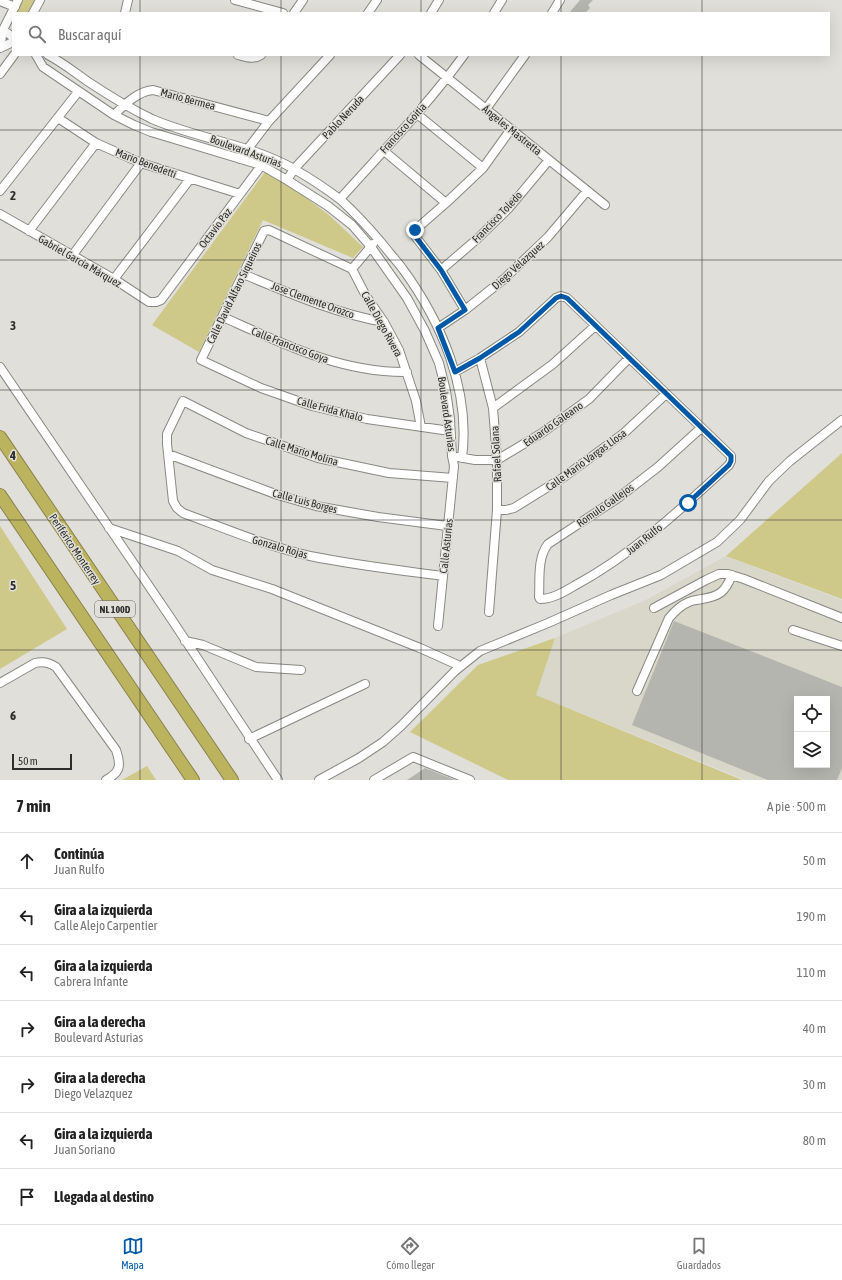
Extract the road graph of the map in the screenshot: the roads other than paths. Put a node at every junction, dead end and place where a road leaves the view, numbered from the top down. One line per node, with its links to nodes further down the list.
1 (40, 0): 11 (street)
2 (128, 0): 12 (street)
3 (237, 0): 13 (street)
4 (303, 0): 14 (street)
5 (377, 0): 15 (street)
6 (439, 0): 16 (street)
7 (502, 0): 17 (street)
8 (560, 0): 18 (street)
9 (0, 1): 10 (street)
10 (16, 4): 19 (street)
11 (34, 12)
12 (125, 12)
13 (279, 12)
14 (295, 12)
15 (369, 12)
16 (432, 12)
17 (495, 12)
18 (553, 12)
19 (3, 30): 20 (street); 22 (street)
20 (12, 36)
21 (12, 42): 22 (street)
22 (0, 48)
23 (13, 56): 33 (street)
24 (37, 56): 35 (street, Boulevard Asturias)
25 (50, 56): 36 (street, Boulevard Asturias)
26 (242, 56): 27 (street)
27 (259, 56)
28 (329, 56): 41 (street)
29 (399, 56): 52 (street, Pablo Neruda)
30 (420, 56): 34 (street, Ángeles Mastretta)
31 (463, 56): 34 (street, Francisco Goitia)
32 (524, 56): 37 (street)
33 (0, 74)
34 (447, 79): 37 (street, Ángeles Mastretta); 38 (street, Francisco Goitia)
35 (78, 92): 39 (street, Boulevard Asturias); 40 (street)
36 (124, 105): 39 (street, Mario Bermea); 41 (street, Mario Bermea); 44 (street, Boulevard Asturias)
37 (486, 109): 42 (street, Ángeles Mastretta)
38 (417, 114): 45 (street, Francisco Goitia); 51 (street)
39 (114, 115): 47 (street, Boulevard Asturias)
40 (58, 118): 43 (street, Mario Benedetti); 55 (street)
41 (269, 122): 44 (street)
42 (511, 129): 48 (street, Ángeles Mastretta); 51 (street)
43 (96, 143): 49 (street, Mario Benedetti); 62 (street)
44 (247, 148): 46 (street, Boulevard Asturias); 47 (street)
45 (384, 150): 58 (street, Francisco Goitia); 59 (street)
46 (267, 156): 50 (street, Octavio Paz); 52 (street, Boulevard Asturias)
47 (240, 159): 50 (street, Boulevard Asturias)
48 (548, 160): 56 (street, Ángeles Mastretta); 67 (street, Francisco Toledo)
49 (141, 163): 53 (street, Mario Benedetti); 65 (street)
50 (261, 166): 54 (street, Boulevard Asturias); 57 (street, Octavio Paz)
51 (483, 168): 59 (street)
52 (294, 169): 54 (street, Pablo Neruda); 58 (street, Boulevard Asturias)
53 (190, 179): 57 (street, Mario Benedetti); 69 (street)
54 (287, 180): 64 (street, Boulevard Asturias)
55 (0, 191)
56 (587, 191): 60 (street, Ángeles Mastretta); 71 (street, Diego Velazquez)
57 (240, 194): 70 (street, Octavio Paz)
58 (340, 199): 63 (street, Boulevard Asturias)
59 (446, 203): 67 (street)
60 (605, 206)
61 (0, 214): 62 (street, Gabriel García Márquez)
62 (29, 231): 65 (street, Gabriel García Márquez)
63 (378, 239): 64 (street); 75 (street, Boulevard Asturias)
64 (371, 247): 66 (street); 91 (street, Boulevard Asturias)
65 (72, 256): 69 (street, Gabriel García Márquez)
66 (352, 269): 68 (street, Calle David Alfaro Siqueiros); 73 (street, Calle Diego Rivera)
67 (441, 270): 71 (street)
68 (243, 274): 72 (street, Calle David Alfaro Siqueiros); 73 (street, Jose Clemente Orozco)
69 (114, 279): 70 (street, Gabriel García Márquez)
70 (161, 300)
71 (465, 310): 75 (street, Diego Velazquez)
72 (223, 316): 78 (street, Calle David Alfaro Siqueiros); 80 (street, Calle Francisco Goya)
73 (384, 322): 80 (street, Calle Diego Rivera)
74 (595, 326): 76 (street); 77 (street); 84 (street)
75 (438, 328): 81 (street, Boulevard Asturias)
76 (480, 358): 81 (street); 84 (street, Rafael Solana)
77 (629, 358): 82 (street); 93 (street, Eduardo Galeano)
78 (201, 360): 86 (street, Calle Frida Khalo)
79 (0, 367): 99 (street)
80 (407, 372): 86 (street, Calle Diego Rivera)
81 (455, 372): 92 (street, Boulevard Asturias)
82 (666, 394): 87 (street); 97 (street, Calle Mario Vargas Llosa)
83 (183, 401): 90 (street, Gonzalo Rojas); 95 (street, Calle Mario Molina)
84 (493, 408): 93 (street, Rafael Solana)
85 (842, 420): 110 (street)
86 (421, 427): 88 (street, Calle Frida Khalo)
87 (701, 428): 102 (street, Romulo Gallejos); 102 (street, Juan Rulfo)
88 (443, 430)
89 (0, 437): 118 (highway, Periférico Monterrey / NL 100D)
90 (168, 454): 98 (street, Calle Luis Borges); 101 (street, Gonzalo Rojas)
91 (452, 456): 92 (street, Boulevard Asturias); 94 (street, Calle Asturias)
92 (462, 458): 93 (street); 94 (street)
93 (497, 460): 97 (street, Rafael Solana)
94 (454, 466): 95 (street, Calle Asturias)
95 (452, 478): 98 (street, Calle Asturias)
96 (0, 495): 117 (highway, NL 100D)
97 (497, 510): 104 (street, Rafael Solana)
98 (447, 526): 101 (street, Calle Asturias)
99 (109, 528): 108 (street); 110 (street)
100 (732, 575): 103 (street); 105 (street); 114 (street)
101 (443, 576): 106 (street, Calle Asturias)
102 (539, 597)
103 (654, 608)
104 (489, 612)
105 (842, 618)
106 (438, 626)
107 (793, 630): 109 (street)
108 (185, 641): 111 (street); 115 (street)
109 (842, 646)
110 (460, 666): 120 (street)
111 (301, 670)
112 (0, 683): 116 (street)
113 (365, 684): 115 (street)
114 (637, 691)
115 (250, 738): 119 (street)
116 (106, 780)
117 (193, 780)
118 (232, 780)
119 (278, 780)
120 (320, 780)
121 (374, 780): 122 (street)
122 (470, 780)

